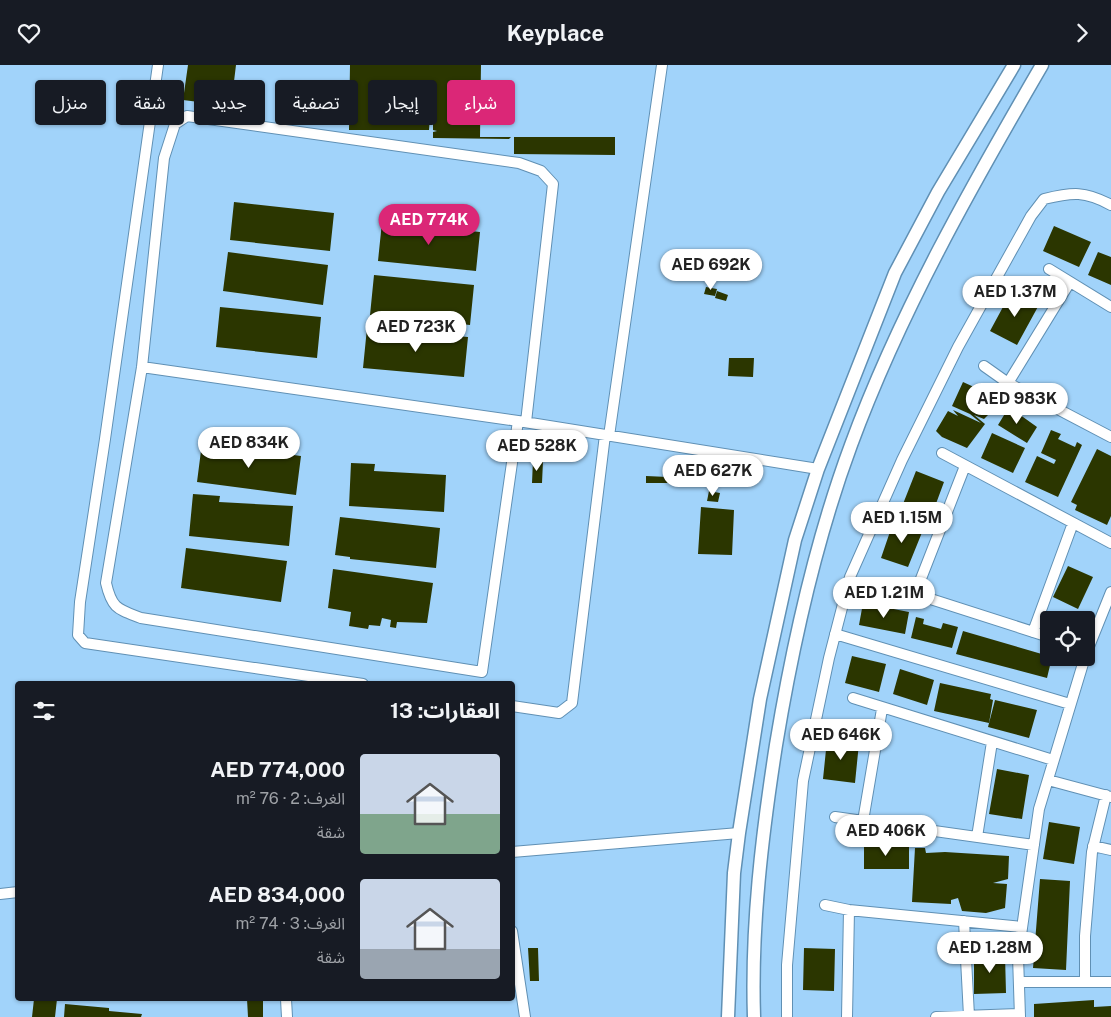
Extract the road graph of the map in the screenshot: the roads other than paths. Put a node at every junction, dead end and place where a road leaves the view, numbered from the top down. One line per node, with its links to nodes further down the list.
1 (158, 65): 28 (street)
2 (662, 65): 13 (street)
3 (1014, 65): 17 (street)
4 (1042, 65): 61 (street)
5 (1111, 205): 25 (street)
6 (1049, 269): 7 (street)
7 (1070, 282): 8 (street); 11 (street)
8 (1111, 307)
9 (984, 366): 11 (street)
10 (142, 367): 12 (street); 12 (street); 12 (street)
11 (1008, 383): 14 (street)
12 (522, 422): 13 (street)
13 (607, 435): 17 (street); 31 (street)
14 (1111, 437)
15 (942, 453): 16 (street)
16 (965, 466): 18 (street); 22 (street)
17 (818, 469): 39 (street)
18 (1074, 523): 19 (street); 24 (street)
19 (1111, 543)
20 (884, 585): 22 (street)
21 (1111, 593): 23 (street)
22 (915, 594): 24 (street)
23 (1095, 631)
24 (1033, 632): 26 (street)
25 (835, 634): 30 (street); 62 (street)
26 (1040, 634)
27 (1082, 666): 30 (street)
28 (343, 681)
29 (853, 698): 32 (street)
30 (1070, 704): 34 (street)
31 (515, 706)
32 (882, 709): 33 (street); 38 (street)
33 (992, 742): 34 (street); 40 (street)
34 (1053, 760): 35 (street)
35 (1048, 780): 36 (street); 41 (street)
36 (1108, 796): 42 (street)
37 (836, 817): 38 (street)
38 (862, 821): 40 (street)
39 (738, 833): 44 (street); 60 (street)
40 (977, 837): 41 (street)
41 (1034, 845): 50 (street)
42 (1093, 846): 43 (street); 53 (street)
43 (1111, 850)
44 (515, 852)
45 (15, 892): 46 (street)
46 (0, 894)
47 (825, 905): 48 (street)
48 (849, 910): 49 (street); 63 (street)
49 (964, 921): 50 (street); 56 (street)
50 (1022, 927): 52 (street)
51 (515, 951): 59 (street)
52 (1019, 982): 53 (street); 57 (street)
53 (1085, 982): 54 (street)
54 (1111, 982)
55 (286, 1001): 58 (street)
56 (969, 1016): 57 (street); 64 (street)
57 (1020, 1016)
58 (287, 1017)
59 (525, 1017)
60 (728, 1017)
61 (754, 1017)
62 (787, 1017)
63 (847, 1017)
64 (936, 1017)

